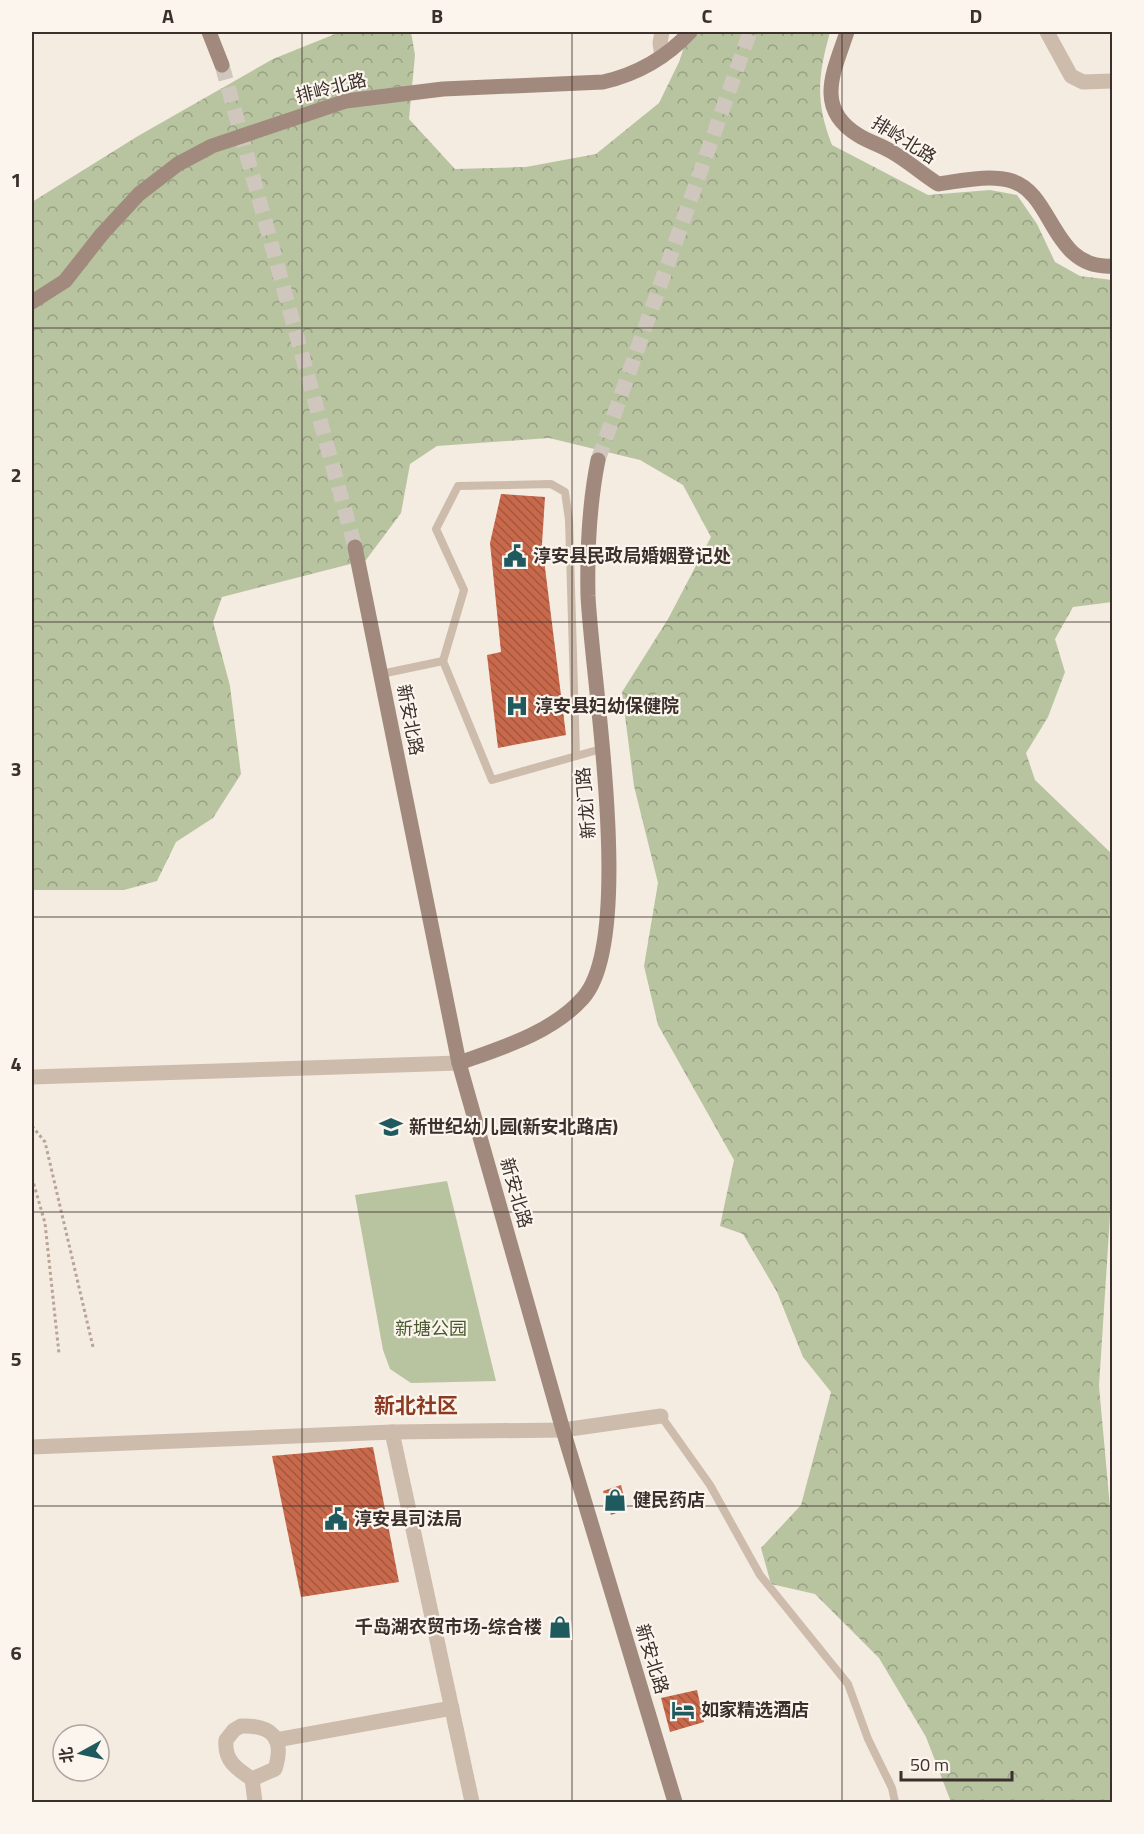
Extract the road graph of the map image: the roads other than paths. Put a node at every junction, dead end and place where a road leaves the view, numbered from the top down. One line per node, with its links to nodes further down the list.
1 (209, 32): 7 (main road)
2 (662, 32): 6 (street)
3 (690, 32): 6 (main road, 排岭北路)
4 (847, 32): 9 (main road, 排岭北路)
5 (1047, 32): 8 (street)
6 (662, 56): 10 (main road, 排岭北路)
7 (222, 64)
8 (1113, 81)
9 (1113, 266)
10 (32, 302)
11 (598, 460): 15 (main road, 新龙门路)
12 (355, 547): 14 (main road, 新安北路)
13 (443, 661): 14 (lane); 16 (lane); 16 (lane)
14 (381, 674): 17 (main road, 新安北路)
15 (601, 749): 16 (lane); 17 (main road, 新龙门路)
16 (576, 756)
17 (459, 1063): 18 (street); 20 (main road, 新安北路)
18 (32, 1077)
19 (661, 1416): 20 (street); 29 (lane)
20 (562, 1430): 21 (street); 28 (main road, 新安北路)
21 (392, 1432): 22 (street); 23 (street)
22 (32, 1447)
23 (452, 1708): 24 (street); 27 (street)
24 (276, 1740): 25 (street); 25 (street)
25 (252, 1779): 26 (street)
26 (255, 1803)
27 (472, 1803)
28 (675, 1803)
29 (895, 1803)

